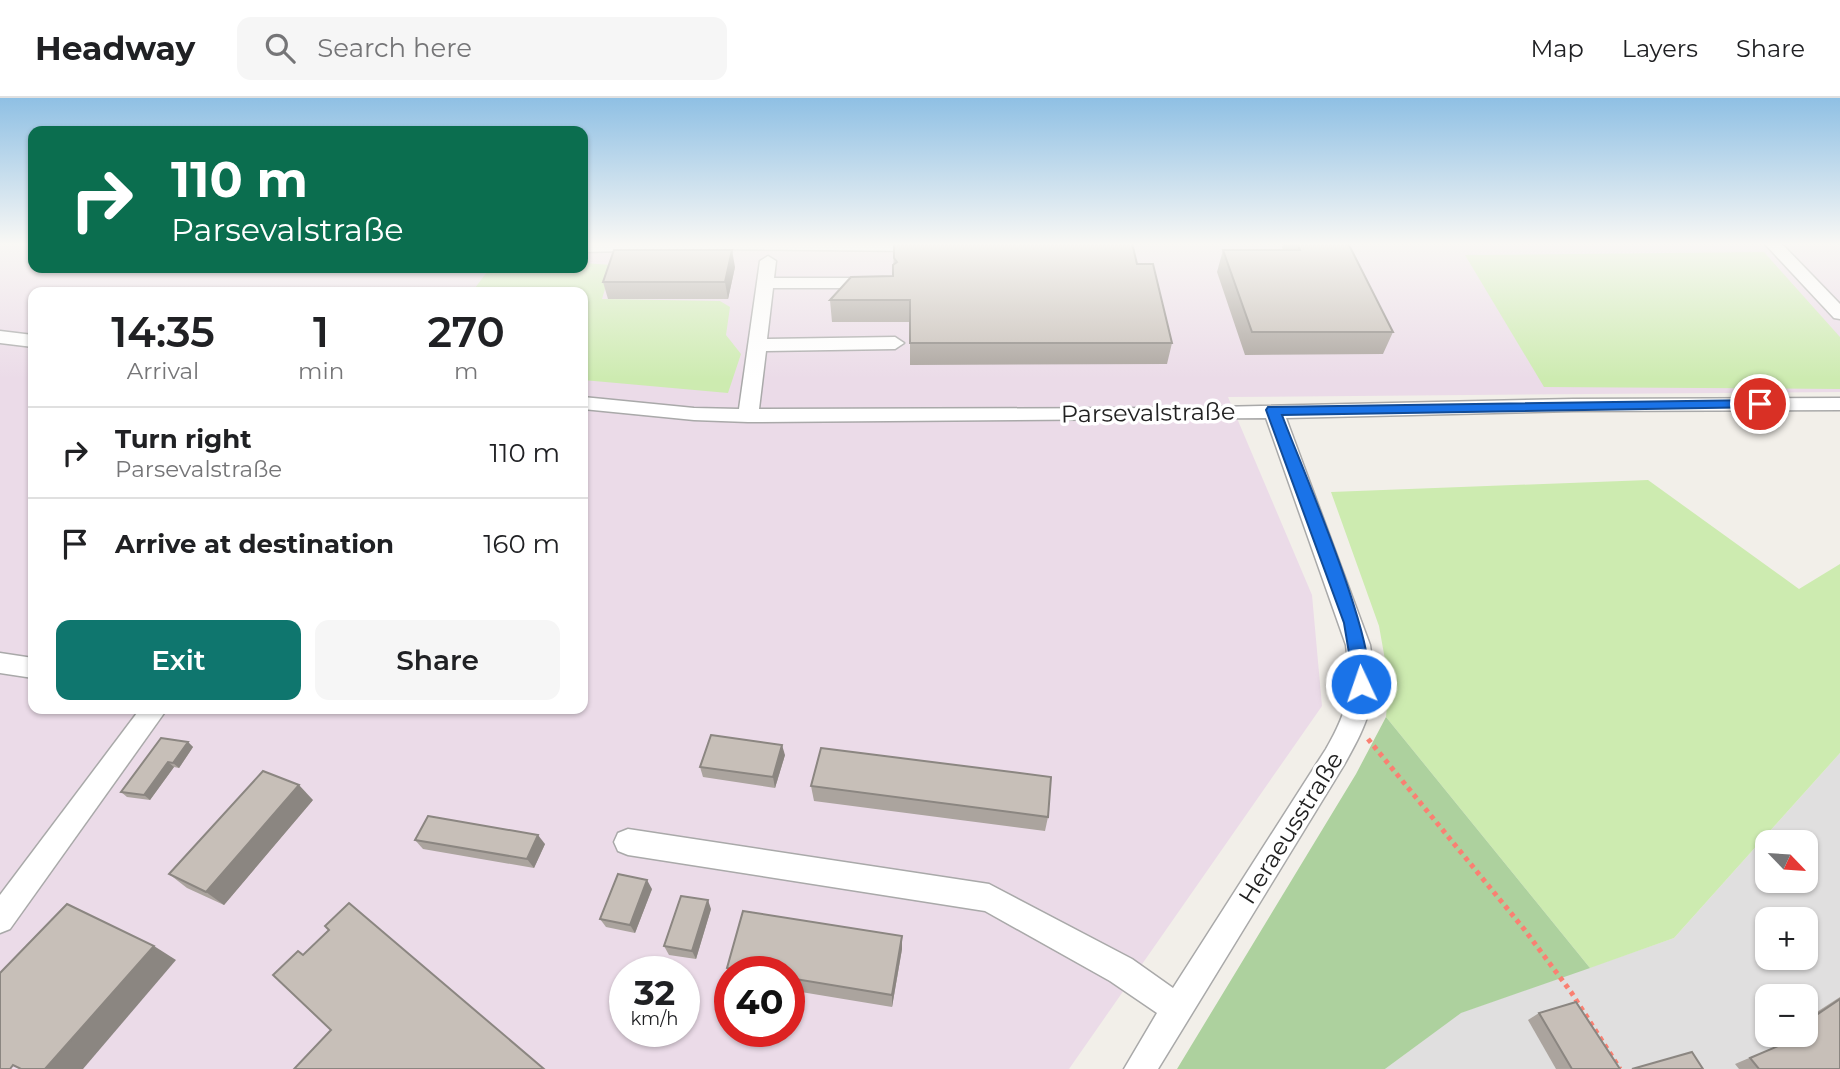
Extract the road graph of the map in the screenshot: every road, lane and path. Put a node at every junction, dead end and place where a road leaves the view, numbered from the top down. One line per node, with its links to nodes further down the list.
1 (764, 288): 7 (street)
2 (1815, 288): 3 (street)
3 (1840, 314)
4 (0, 337): 5 (street)
5 (28, 340)
6 (895, 343): 7 (street)
7 (758, 345): 11 (street)
8 (588, 404): 11 (street, Parsevalstraße)
9 (1840, 404): 10 (street, Parsevalstraße)
10 (1273, 410): 11 (street, Parsevalstraße); 15 (street, Heraeusstraße)
11 (748, 416)
12 (0, 663): 13 (street)
13 (28, 667)
14 (150, 714): 17 (street)
15 (1355, 722): 18 (street, Heraeusstraße); 20 (path)
16 (628, 842): 18 (street)
17 (0, 919)
18 (1178, 1009): 19 (street, Heraeusstraße)
19 (1140, 1069)
20 (1620, 1069)

